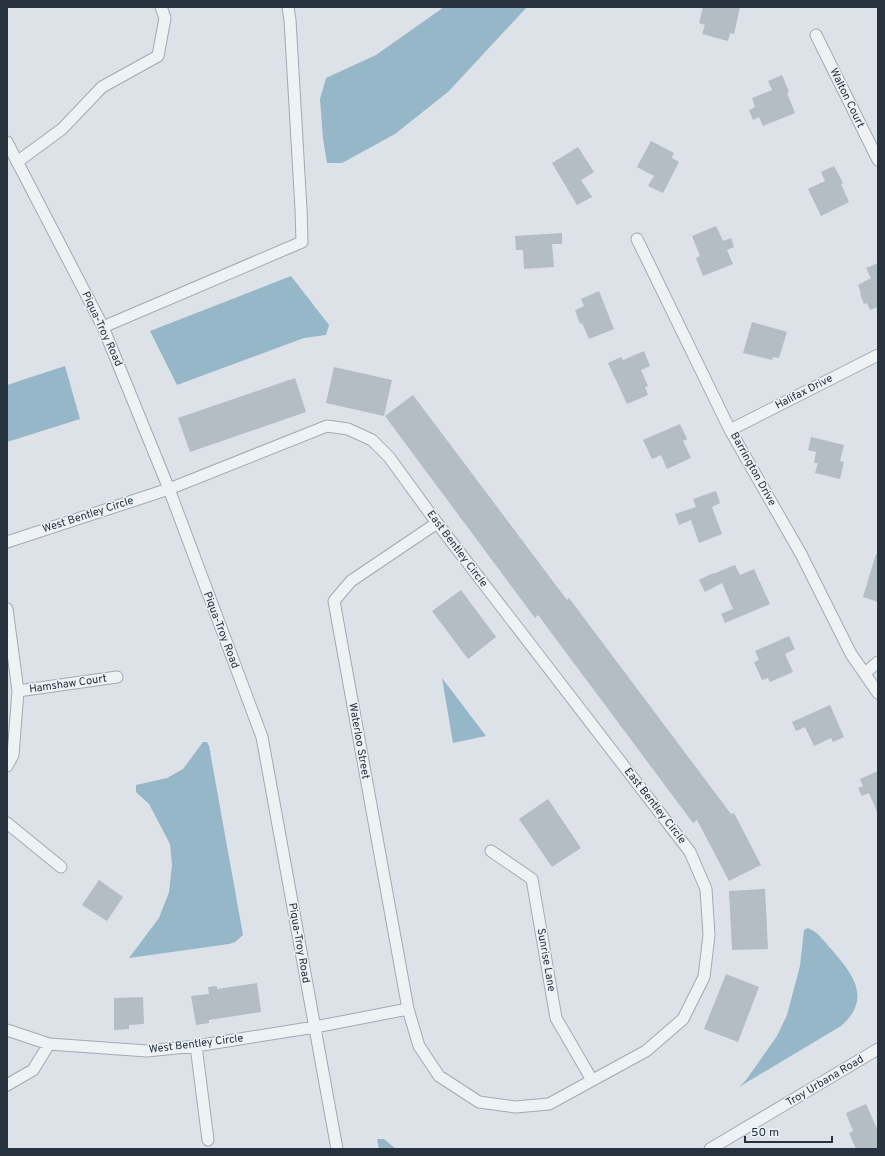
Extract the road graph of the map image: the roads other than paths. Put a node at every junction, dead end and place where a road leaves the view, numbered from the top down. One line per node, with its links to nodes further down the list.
1 (161, 7): 6 (street)
2 (288, 7): 8 (street)
3 (816, 35): 5 (street, Walton Court)
4 (7, 142): 6 (street, Piqua-Troy Road)
5 (878, 160)
6 (17, 162): 8 (street, Piqua-Troy Road)
7 (637, 239): 10 (street, Barrington Drive)
8 (103, 327): 11 (street, Piqua-Troy Road)
9 (878, 355): 10 (street, Halifax Drive)
10 (730, 430): 16 (street, Barrington Drive)
11 (169, 488): 12 (street, East Bentley Circle); 13 (street, West Bentley Circle); 25 (street, Piqua-Troy Road)
12 (437, 523): 24 (street, Waterloo Street); 30 (street, East Bentley Circle)
13 (7, 542)
14 (7, 609): 18 (street)
15 (878, 662): 16 (street)
16 (865, 673): 19 (street, Barrington Drive)
17 (117, 677): 18 (street, Hamshaw Court)
18 (18, 691): 20 (street)
19 (878, 692)
20 (7, 766)
21 (7, 823): 23 (street)
22 (491, 851): 30 (street, Sunrise Lane)
23 (61, 867)
24 (408, 1010): 25 (street); 30 (street, East Bentley Circle)
25 (315, 1027): 28 (street, West Bentley Circle); 33 (street, Piqua-Troy Road)
26 (7, 1030): 27 (street, West Bentley Circle)
27 (49, 1044): 28 (street, West Bentley Circle); 31 (street)
28 (196, 1046): 32 (street)
29 (877, 1053): 34 (street, Troy Urbana Road)
30 (592, 1080)
31 (7, 1085)
32 (208, 1140)
33 (337, 1149)
34 (710, 1149)

